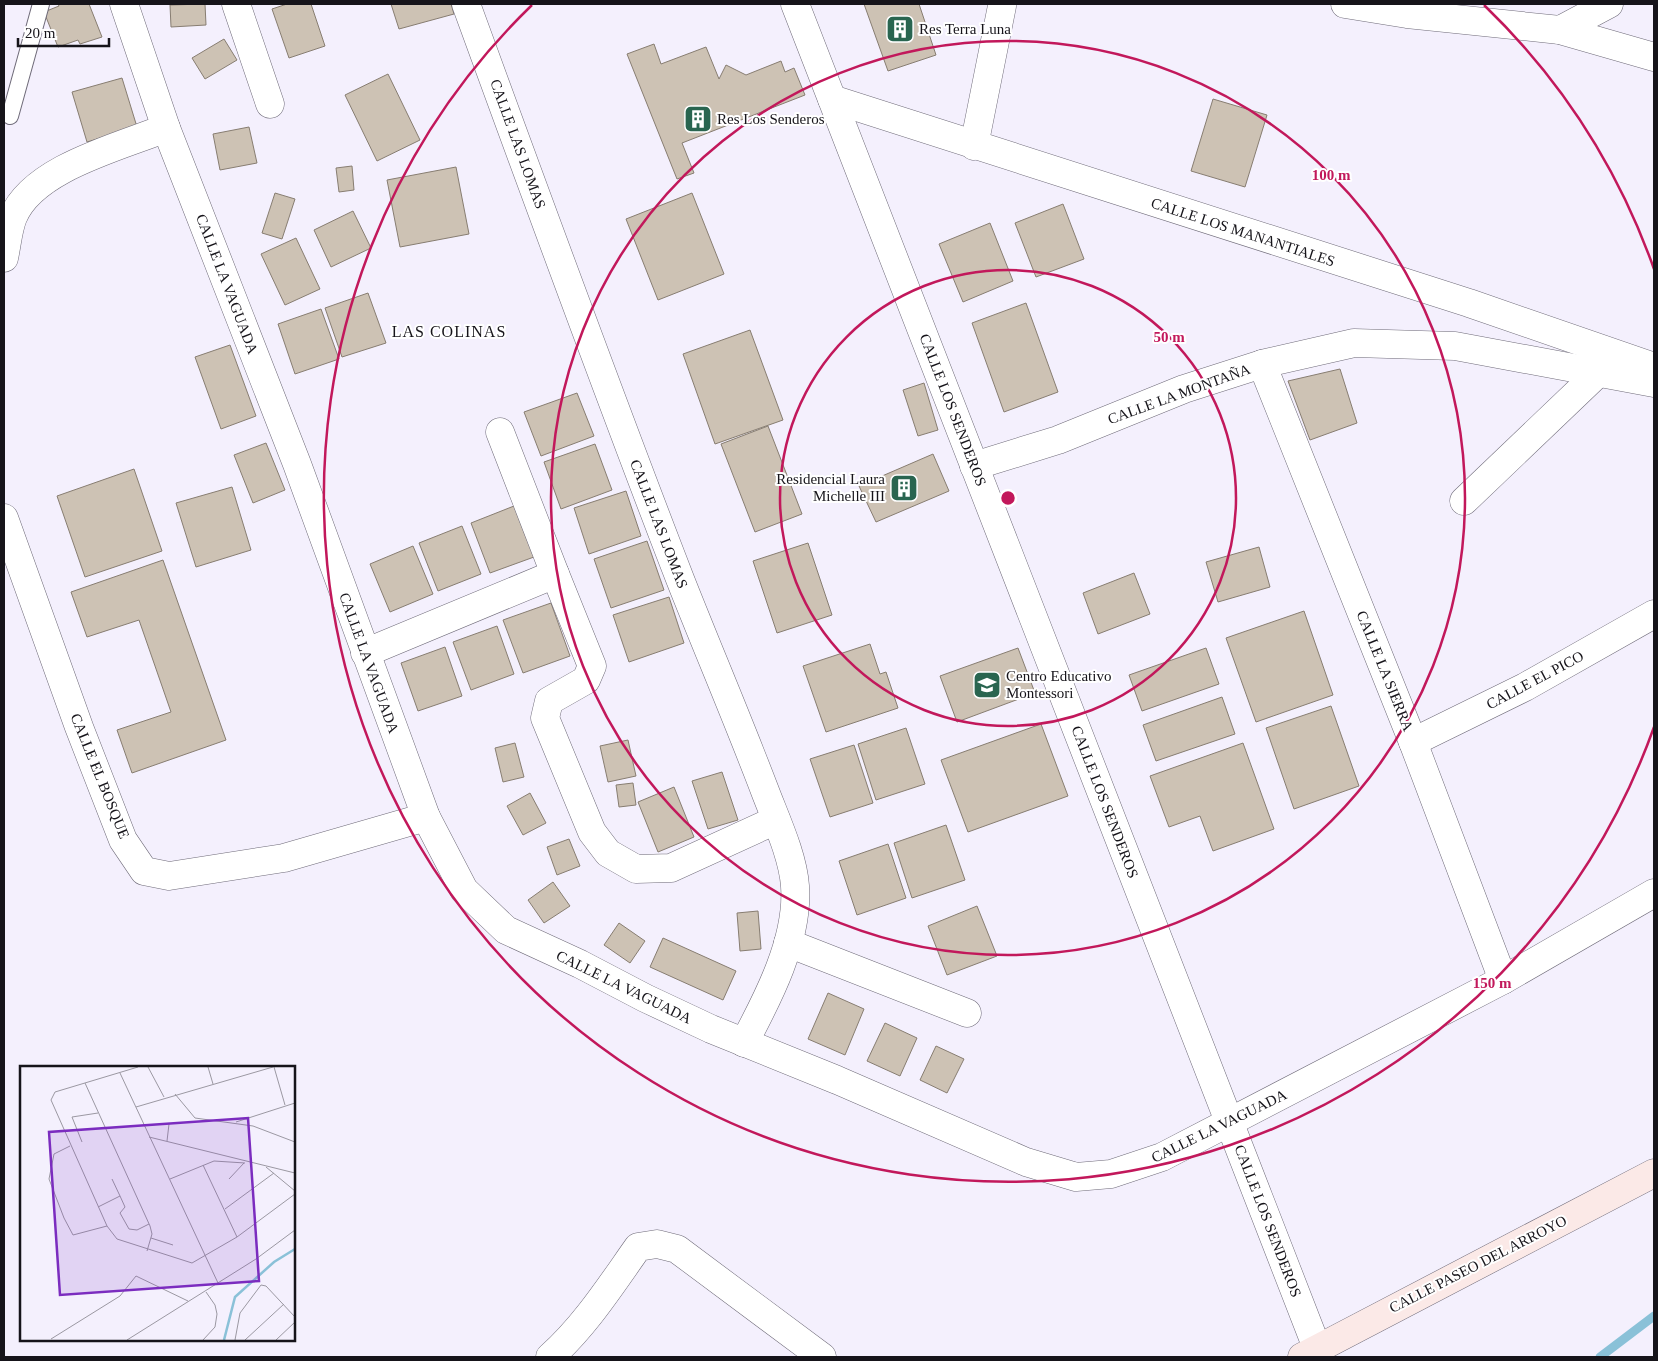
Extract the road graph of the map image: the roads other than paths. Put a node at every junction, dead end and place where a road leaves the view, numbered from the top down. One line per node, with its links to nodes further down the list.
1 (41, 4): 13 (lane)
2 (124, 4): 14 (street, CALLE LA VAGUADA)
3 (236, 4): 12 (street)
4 (466, 4): 30 (street, CALLE LAS LOMAS)
5 (795, 4): 11 (street, CALLE LOS SENDEROS)
6 (1344, 4): 9 (street)
7 (1609, 4): 9 (street)
8 (1002, 6): 15 (street)
9 (1560, 30): 10 (street)
10 (1654, 56)
11 (832, 100): 15 (street, CALLE LOS MANANTIALES); 22 (street, CALLE LOS SENDEROS)
12 (270, 104)
13 (10, 116)
14 (166, 128): 16 (street); 27 (street, CALLE LA VAGUADA)
15 (974, 146): 18 (street, CALLE LOS MANANTIALES)
16 (4, 258)
17 (1262, 364): 19 (street, CALLE LA MONTAÑA); 22 (street, CALLE LA MONTAÑA); 28 (street, CALLE LA SIERRA)
18 (1654, 367)
19 (1598, 373): 20 (street, CALLE LA MONTAÑA); 23 (street)
20 (1654, 383)
21 (500, 432): 25 (street)
22 (974, 466): 36 (street, CALLE LOS SENDEROS)
23 (1464, 501)
24 (4, 518): 29 (street, CALLE EL BOSQUE)
25 (555, 574): 27 (street); 30 (street)
26 (1654, 614): 28 (street, CALLE EL PICO)
27 (365, 653): 29 (street, CALLE LA VAGUADA)
28 (1413, 742): 33 (street, CALLE LA SIERRA)
29 (426, 817): 35 (street, CALLE LA VAGUADA)
30 (776, 820): 32 (street, CALLE LAS LOMAS)
31 (1654, 893): 33 (street, CALLE LA VAGUADA)
32 (788, 943): 34 (street); 35 (street, CALLE LAS LOMAS)
33 (1503, 980): 36 (street, CALLE LA VAGUADA)
34 (967, 1012)
35 (744, 1043): 36 (street, CALLE LA VAGUADA)
36 (1230, 1124): 38 (street, CALLE LOS SENDEROS)
37 (1654, 1172): 38 (main road, CALLE PASEO DEL ARROYO)
38 (1309, 1352)
39 (550, 1357): 40 (street)
40 (822, 1357)

